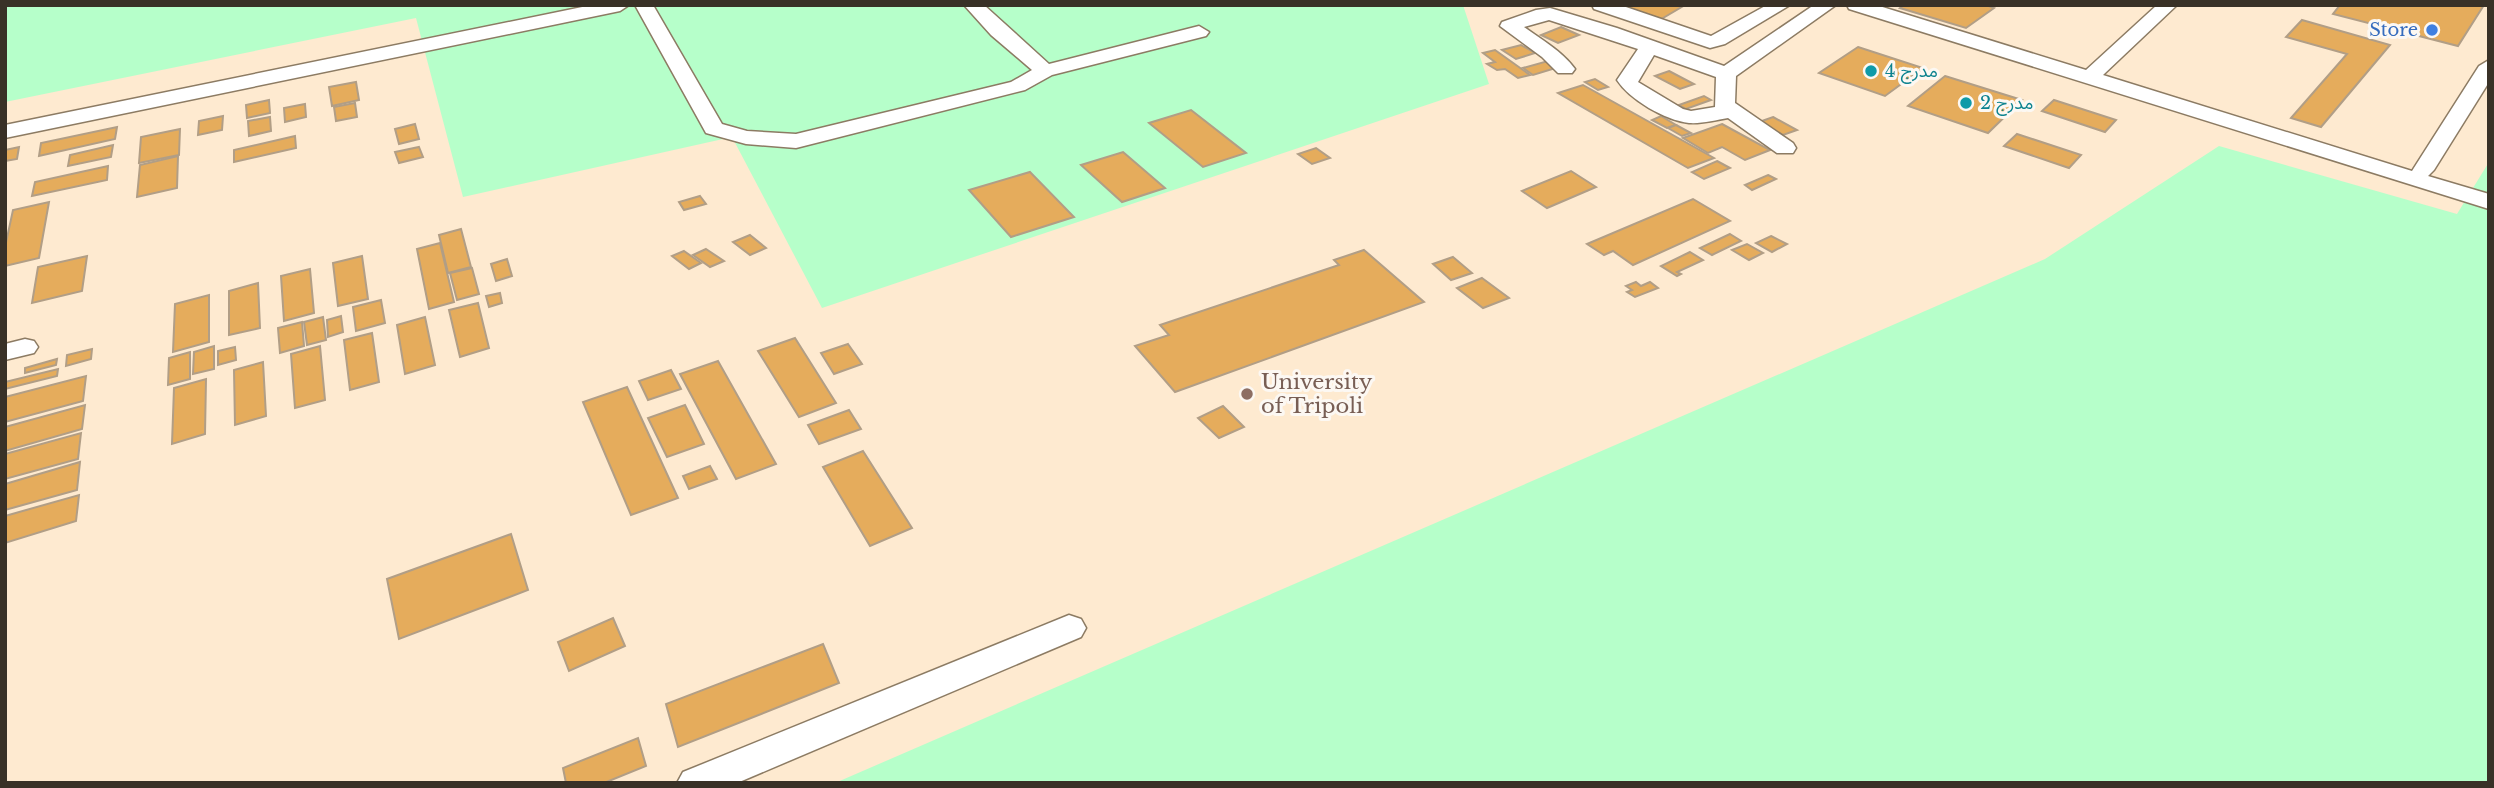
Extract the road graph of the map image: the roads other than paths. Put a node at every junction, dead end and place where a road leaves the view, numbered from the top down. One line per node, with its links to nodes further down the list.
1 (620, 5): 18 (street)
2 (644, 5): 14 (street)
3 (973, 5): 14 (street)
4 (1601, 5): 5 (street)
5 (1781, 5)
6 (1827, 5): 16 (street)
7 (1856, 5): 21 (street)
8 (1877, 5): 15 (street)
9 (2168, 5): 15 (street)
10 (1199, 32): 14 (street)
11 (1650, 46): 13 (street); 16 (street); 17 (street)
12 (2489, 66): 20 (street)
13 (1565, 69)
14 (1045, 71)
15 (2095, 72): 20 (street)
16 (1726, 74): 17 (street)
17 (1731, 111): 19 (street)
18 (5, 132)
19 (1784, 148)
20 (2423, 170): 21 (street)
21 (2447, 184): 22 (street); 23 (street)
22 (2489, 189)
23 (2489, 202)
24 (1069, 628): 25 (street)
25 (696, 783)

